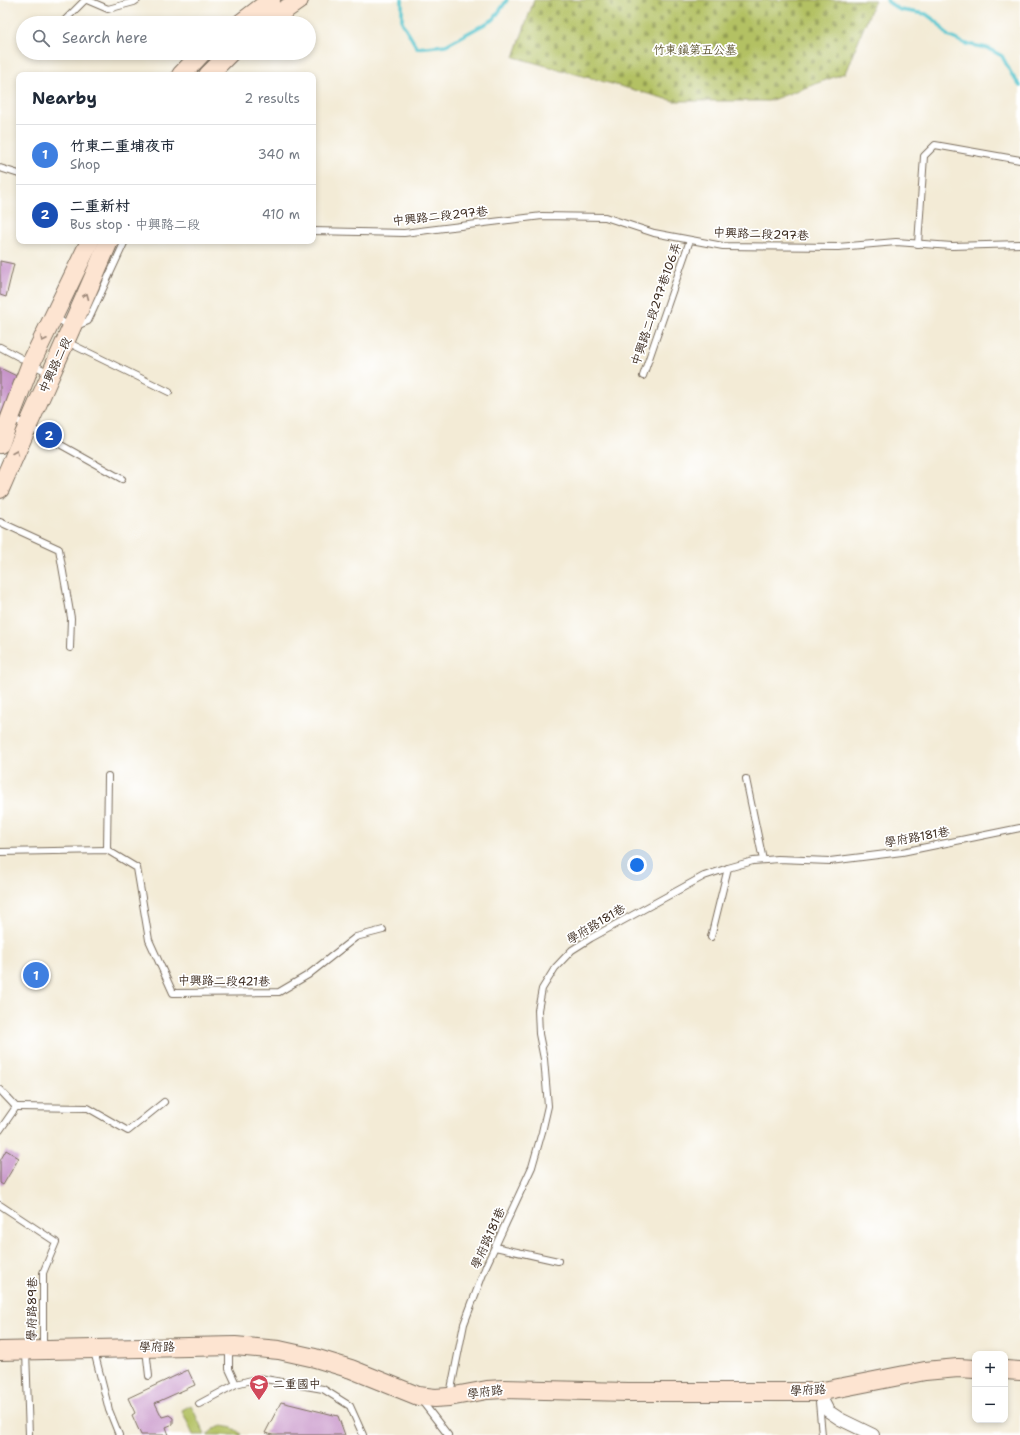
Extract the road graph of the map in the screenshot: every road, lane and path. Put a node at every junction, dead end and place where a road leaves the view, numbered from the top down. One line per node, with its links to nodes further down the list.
1 (86, 0): 2 (lane); 5 (lane)
2 (137, 0)
3 (299, 0): 4 (street)
4 (264, 13)
5 (69, 16)
6 (195, 60): 8 (street)
7 (223, 60): 9 (street)
8 (184, 72)
9 (211, 72)
10 (1020, 160): 18 (lane)
11 (0, 168): 12 (lane)
12 (16, 173)
13 (316, 231): 14 (lane, 中興路二段297巷)
14 (690, 240): 18 (lane, 中興路二段297巷); 25 (lane, 中興路二段297巷106弄)
15 (89, 244): 20 (street, 中興路二段)
16 (108, 244): 21 (street, 中興路二段, one-way to 16)
17 (124, 244): 21 (lane)
18 (918, 244): 19 (lane, 中興路二段297巷)
19 (1020, 244)
20 (54, 317): 21 (lane); 23 (street, 中興路二段, one-way to 23)
21 (69, 335): 24 (street, 中興路二段); 26 (lane)
22 (0, 347): 23 (lane)
23 (31, 363): 24 (lane); 27 (street, 中興路二段)
24 (50, 374): 28 (street, 中興路二段)
25 (644, 376)
26 (169, 392)
27 (11, 417): 28 (lane); 29 (street, 中興路二段)
28 (27, 426): 30 (lane); 31 (street, 中興路二段, one-way to 28)
29 (0, 444)
30 (122, 479)
31 (0, 488)
32 (0, 522): 33 (lane)
33 (70, 648)
34 (108, 776): 37 (lane)
35 (746, 779): 39 (lane)
36 (1020, 828): 39 (lane, 學府路181巷)
37 (107, 850): 38 (lane); 41 (lane, 中興路二段421巷)
38 (0, 852)
39 (763, 860): 40 (lane, 學府路181巷)
40 (728, 868): 42 (lane); 48 (lane, 學府路181巷)
41 (384, 930)
42 (711, 937)
43 (0, 1090): 45 (lane)
44 (164, 1102): 45 (lane)
45 (16, 1107): 46 (lane)
46 (0, 1130)
47 (0, 1205): 52 (lane, 學府路89巷)
48 (495, 1247): 49 (lane); 62 (lane, 學府路181巷)
49 (558, 1261)
50 (229, 1346): 51 (street, 學府路); 59 (lane); 61 (street, 學府路)
51 (146, 1348): 53 (street, 學府路); 58 (lane)
52 (34, 1350): 53 (street, 學府路); 54 (street, 學府路); 64 (lane)
53 (93, 1350): 65 (lane)
54 (0, 1351)
55 (972, 1369): 60 (street, 學府路)
56 (1008, 1370): 57 (street)
57 (1020, 1371)
58 (149, 1376)
59 (236, 1384): 63 (lane); 66 (lane)
60 (818, 1392): 62 (street, 學府路); 68 (lane); 69 (street)
61 (418, 1396): 62 (street, 學府路); 67 (lane)
62 (449, 1397)
63 (199, 1404)
64 (29, 1435)
65 (118, 1435)
66 (363, 1435)
67 (448, 1435)
68 (822, 1435)
69 (873, 1435)

